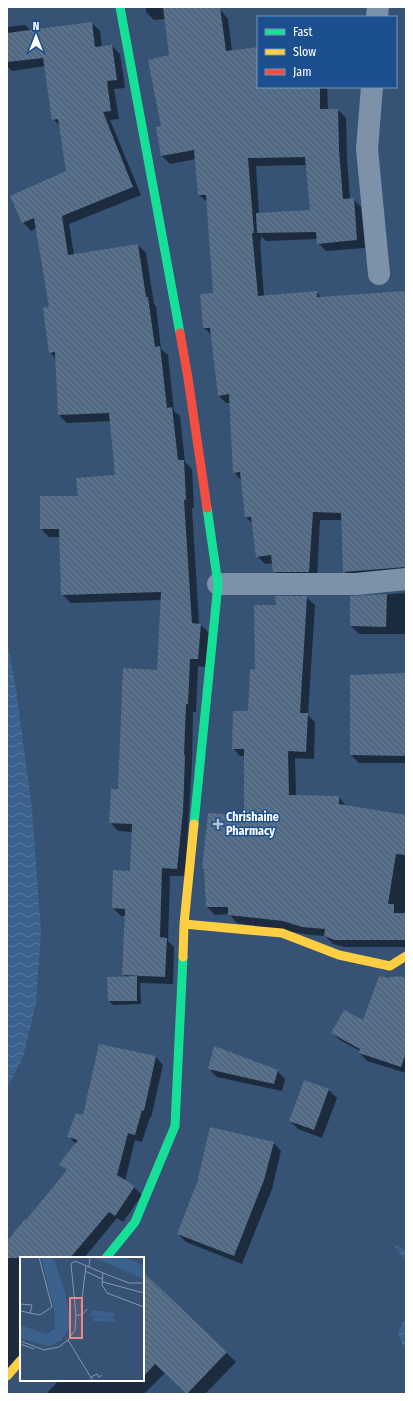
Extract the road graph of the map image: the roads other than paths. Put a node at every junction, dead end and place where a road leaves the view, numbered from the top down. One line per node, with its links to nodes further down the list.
1 (120, 7): 5 (main road)
2 (372, 88): 3 (street)
3 (379, 274)
4 (406, 579): 5 (street)
5 (218, 584): 6 (main road)
6 (184, 924): 7 (main road); 8 (main road)
7 (406, 956)
8 (107, 1257)
9 (20, 1361): 10 (main road)
10 (7, 1376)

